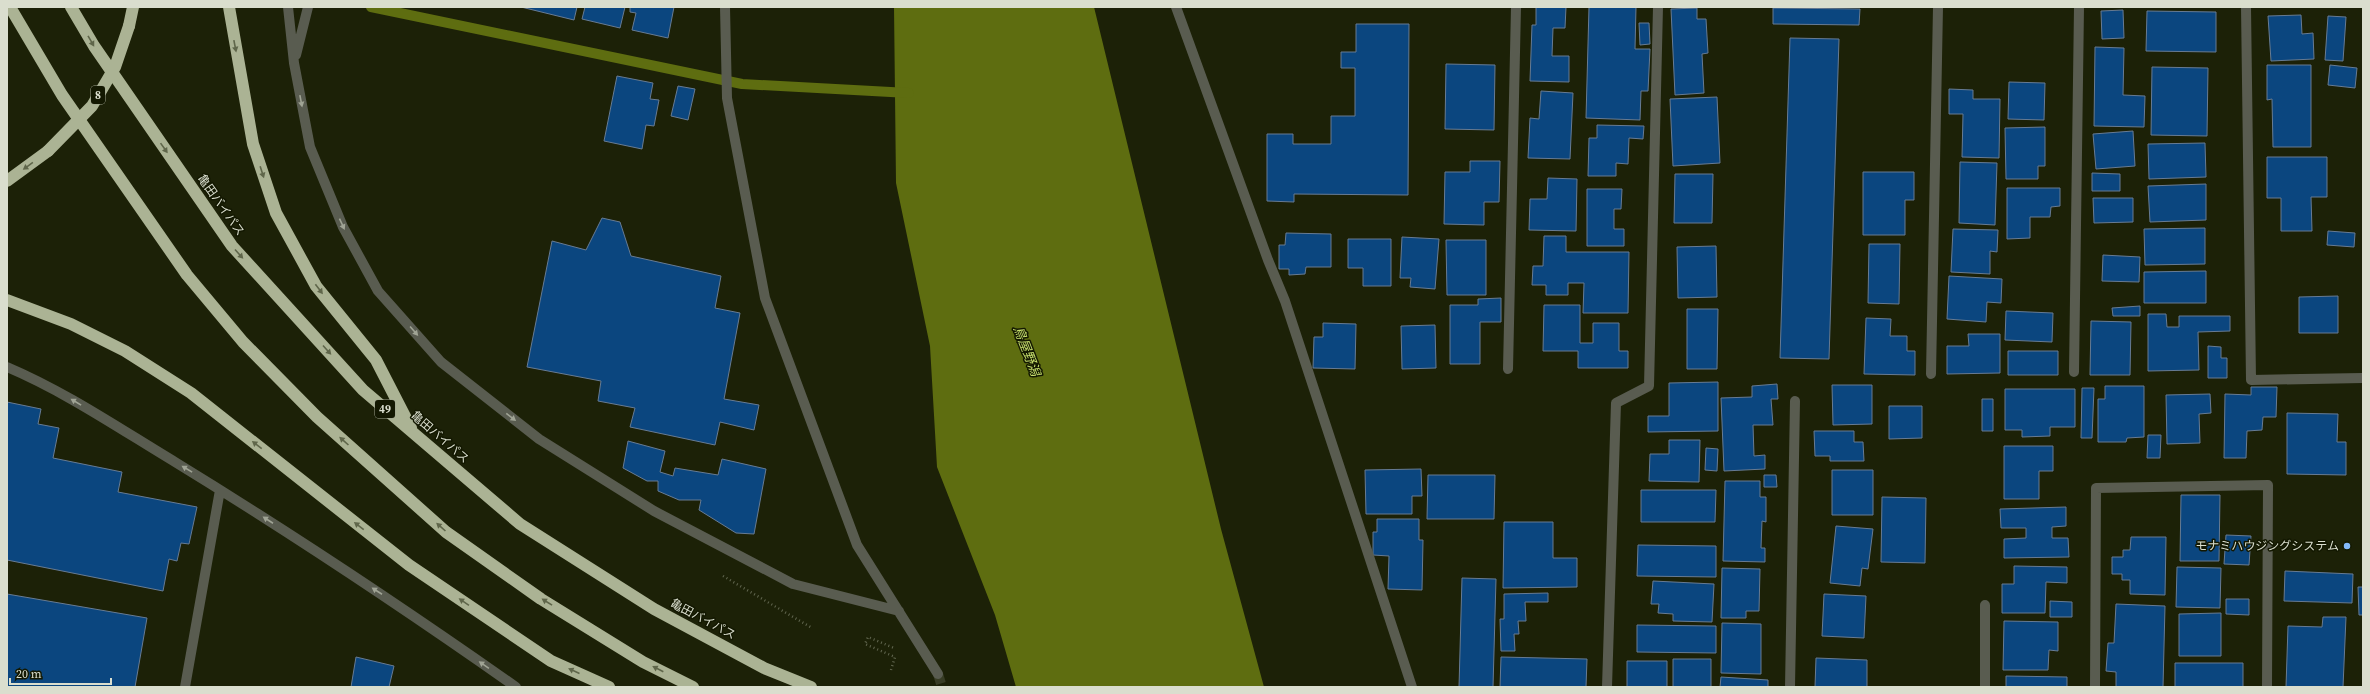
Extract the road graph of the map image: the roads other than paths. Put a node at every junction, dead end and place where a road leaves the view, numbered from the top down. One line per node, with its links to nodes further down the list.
1 (10, 7): 31 (highway, one-way to 1)
2 (72, 7): 23 (highway, 亀田バイパス / 49, one-way to 23)
3 (133, 7): 15 (highway, 8, one-way to 15, bridge)
4 (229, 7): 23 (highway, one-way to 23)
5 (288, 7): 14 (street)
6 (308, 7): 14 (street)
7 (725, 7): 26 (street)
8 (1176, 7): 33 (street)
9 (1516, 7): 18 (street)
10 (1658, 7): 34 (street)
11 (1938, 7): 20 (street)
12 (2079, 7): 19 (street)
13 (2246, 7): 21 (street)
14 (294, 63): 26 (street, one-way to 26)
15 (7, 181)
16 (7, 300): 30 (highway, one-way to 16)
17 (7, 367): 24 (street, one-way to 17)
18 (1508, 369)
19 (2074, 372)
20 (1931, 374)
21 (2363, 378)
22 (1795, 401): 35 (street)
23 (414, 435): 32 (highway, 亀田バイパス / 49)
24 (220, 490): 28 (street); 29 (street, one-way to 24)
25 (1985, 605): 36 (street)
26 (899, 611): 27 (street)
27 (938, 674)
28 (185, 687)
29 (516, 687)
30 (610, 687)
31 (693, 687)
32 (811, 687)
33 (1412, 687)
34 (1607, 687)
35 (1790, 687)
36 (1985, 687)
37 (2095, 687): 38 (street)
38 (2267, 687)

